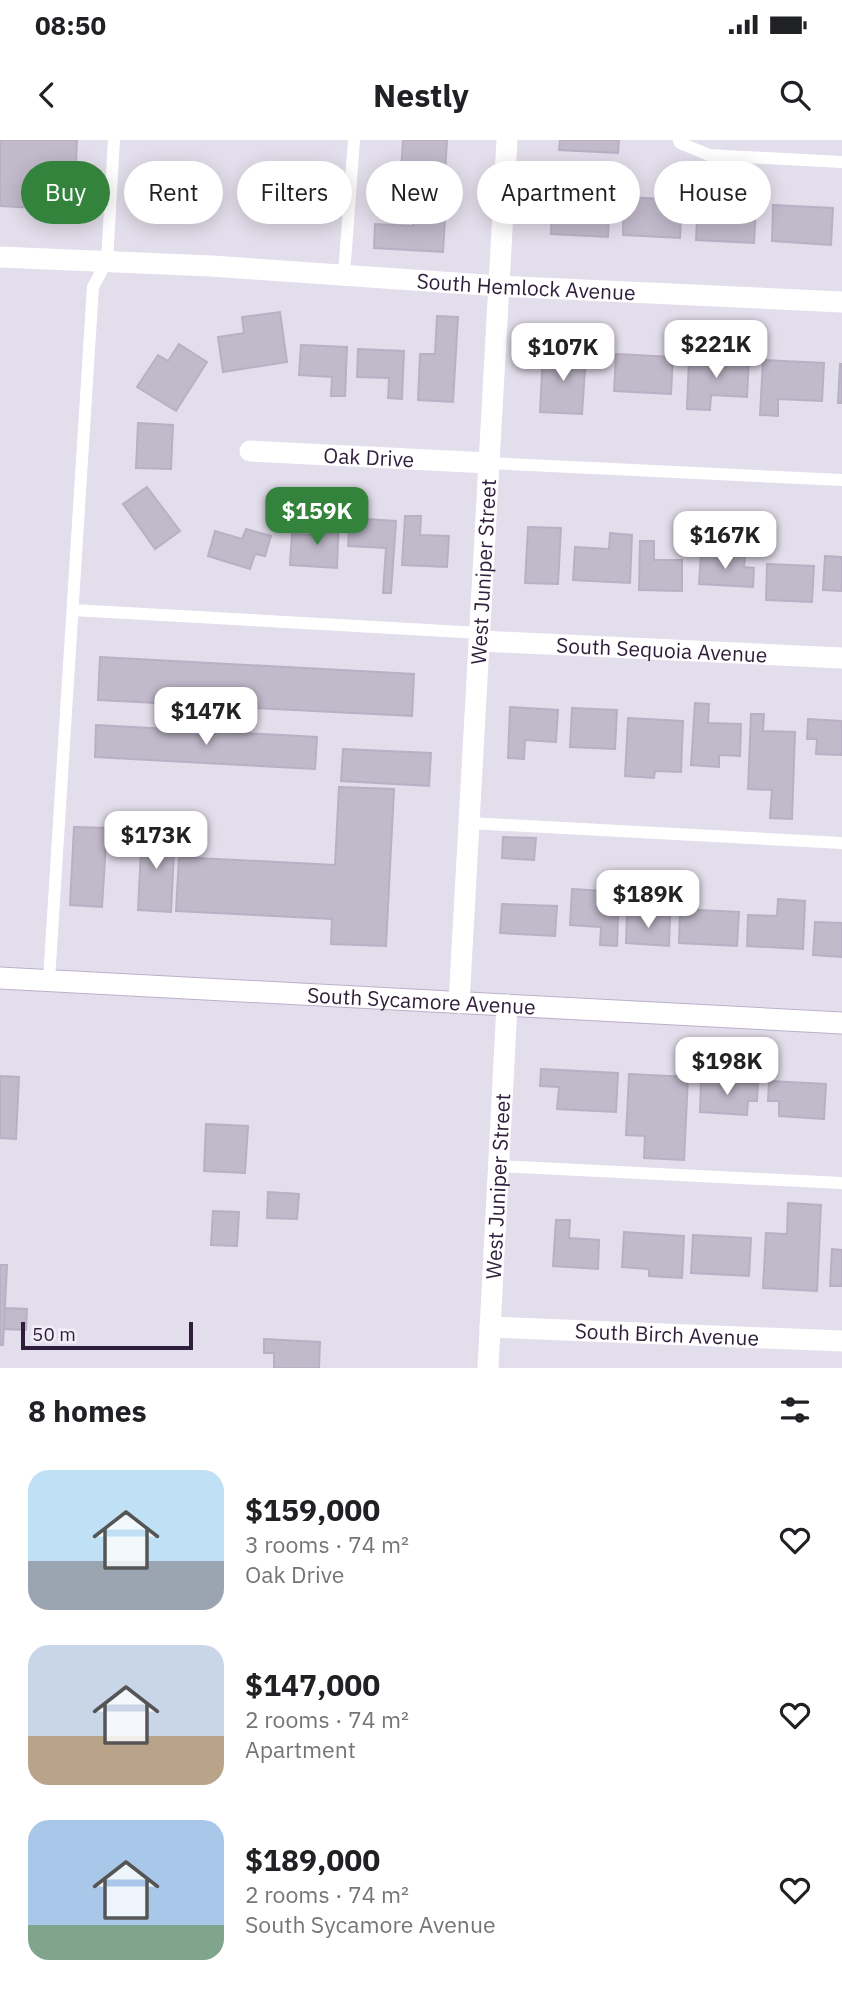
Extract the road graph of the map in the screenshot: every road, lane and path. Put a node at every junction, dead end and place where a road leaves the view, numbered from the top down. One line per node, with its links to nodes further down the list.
1 (114, 140): 7 (lane)
2 (354, 140): 8 (lane)
3 (507, 140): 9 (street, West Juniper Street)
4 (679, 140): 5 (lane)
5 (842, 162)
6 (0, 257): 7 (street, South Hemlock Avenue)
7 (107, 261): 8 (street, South Hemlock Avenue); 14 (lane)
8 (344, 275): 9 (street, South Hemlock Avenue)
9 (499, 286): 10 (street, South Hemlock Avenue); 12 (street, West Juniper Street)
10 (842, 302)
11 (250, 451): 12 (street, Oak Drive)
12 (489, 463): 13 (lane); 15 (street, West Juniper Street)
13 (842, 480)
14 (73, 610): 15 (lane); 20 (lane)
15 (480, 637): 16 (street, South Sequoia Avenue); 17 (street, West Juniper Street)
16 (842, 658)
17 (470, 823): 18 (lane); 21 (street, West Juniper Street)
18 (842, 843)
19 (0, 978): 20 (street, South Sycamore Avenue)
20 (49, 980): 21 (street, South Sycamore Avenue)
21 (459, 1003): 22 (street, South Sycamore Avenue)
22 (508, 1005): 23 (street, South Sycamore Avenue); 24 (street, West Juniper Street)
23 (842, 1023)
24 (499, 1166): 25 (lane); 26 (street, West Juniper Street)
25 (842, 1183)
26 (490, 1327): 27 (street, South Birch Avenue); 28 (street, West Juniper Street)
27 (842, 1341)
28 (488, 1368)

